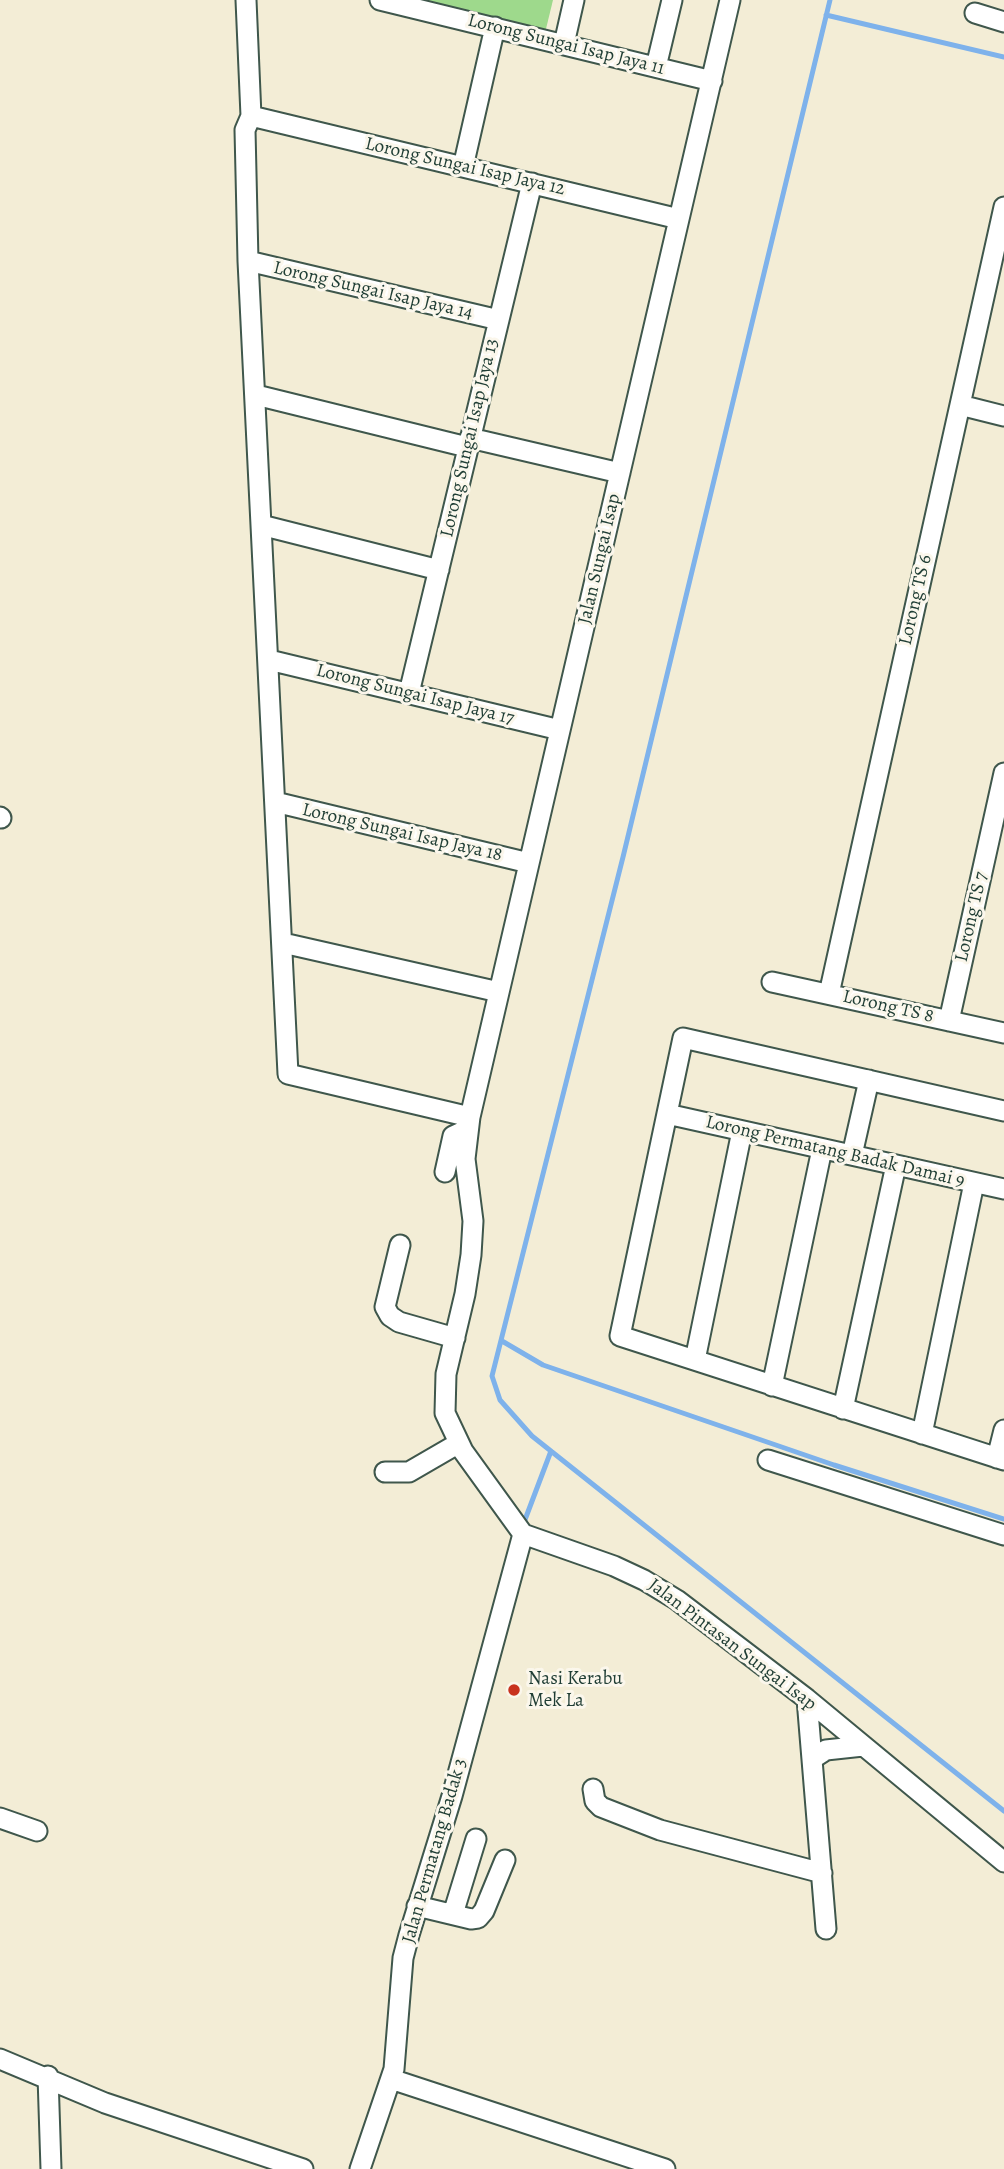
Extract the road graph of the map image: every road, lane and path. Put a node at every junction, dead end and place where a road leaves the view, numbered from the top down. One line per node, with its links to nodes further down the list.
1 (246, 0): 12 (street)
2 (380, 0): 8 (street, Lorong Sungai Isap Jaya 11)
3 (574, 0): 9 (street)
4 (672, 0): 10 (street)
5 (730, 0): 11 (street, Jalan Sungai Isap)
6 (975, 13): 7 (street)
7 (1004, 22)
8 (495, 27): 9 (street, Lorong Sungai Isap Jaya 11); 13 (street)
9 (564, 44): 10 (street, Lorong Sungai Isap Jaya 11)
10 (656, 67): 11 (street, Lorong Sungai Isap Jaya 11)
11 (712, 81): 16 (street, Jalan Sungai Isap)
12 (251, 116): 13 (street, Lorong Sungai Isap Jaya 12); 17 (street)
13 (463, 167): 14 (street, Lorong Sungai Isap Jaya 12)
14 (531, 183): 16 (street, Lorong Sungai Isap Jaya 12); 19 (street, Lorong Sungai Isap Jaya 13)
15 (1004, 207): 18 (street, Lorong TS 6)
16 (679, 219): 24 (street, Jalan Sungai Isap)
17 (248, 261): 19 (street, Lorong Sungai Isap Jaya 14); 20 (street)
18 (996, 284): 21 (street, Lorong TS 6)
19 (499, 320): 23 (street, Lorong Sungai Isap Jaya 13)
20 (256, 395): 23 (street); 25 (street)
21 (960, 405): 22 (street); 36 (street, Lorong TS 6)
22 (1004, 416)
23 (468, 443): 24 (street); 26 (street, Lorong Sungai Isap Jaya 13)
24 (620, 473): 29 (street, Jalan Sungai Isap)
25 (261, 526): 26 (street); 27 (street)
26 (439, 570): 28 (street, Lorong Sungai Isap Jaya 13)
27 (269, 660): 28 (street, Lorong Sungai Isap Jaya 17); 31 (street)
28 (409, 693): 29 (street, Lorong Sungai Isap Jaya 17)
29 (560, 730): 32 (street, Jalan Sungai Isap)
30 (1004, 773): 37 (street, Lorong TS 7)
31 (275, 803): 32 (street, Lorong Sungai Isap Jaya 18); 33 (street)
32 (529, 863): 35 (street, Jalan Sungai Isap)
33 (283, 943): 35 (street); 42 (street)
34 (772, 982): 36 (street, Lorong TS 8)
35 (499, 992): 42 (street, Jalan Sungai Isap)
36 (829, 994): 37 (street, Lorong TS 8)
37 (949, 1021): 38 (street, Lorong TS 8)
38 (1004, 1033)
39 (869, 1080): 40 (street); 41 (street); 45 (street)
40 (1004, 1111)
41 (667, 1114): 43 (street, Lorong Permatang Badak Damai 9); 52 (street)
42 (469, 1123): 47 (street); 51 (street)
43 (742, 1131): 44 (street, Lorong Permatang Badak Damai 9); 52 (street)
44 (822, 1149): 45 (street, Lorong Permatang Badak Damai 9); 53 (street)
45 (852, 1155): 46 (street, Lorong Permatang Badak Damai 9)
46 (896, 1165): 48 (street, Lorong Permatang Badak Damai 9); 54 (street)
47 (445, 1172)
48 (974, 1183): 49 (street, Lorong Permatang Badak Damai 9); 56 (street)
49 (1004, 1189)
50 (400, 1245): 51 (street)
51 (455, 1338): 57 (street)
52 (695, 1360): 53 (street)
53 (772, 1386): 54 (street)
54 (843, 1409): 56 (street)
55 (1004, 1430): 58 (street)
56 (922, 1434): 58 (street)
57 (458, 1443): 60 (street); 61 (street)
58 (1001, 1459)
59 (768, 1460): 62 (street)
60 (385, 1472)
61 (523, 1534): 63 (street, Jalan Pintasan Sungai Isap); 73 (street, Jalan Permatang Badak 3)
62 (1004, 1535)
63 (807, 1699): 64 (street, Jalan Pintasan Sungai Isap); 65 (street)
64 (863, 1746): 65 (street); 71 (street, Jalan Pintasan Sungai Isap)
65 (812, 1759): 72 (street)
66 (593, 1789): 72 (street)
67 (0, 1818): 68 (street)
68 (37, 1831)
69 (476, 1839): 74 (street)
70 (505, 1860): 74 (street)
71 (1004, 1862)
72 (822, 1873): 75 (street)
73 (417, 1906): 74 (street); 78 (street, Jalan Permatang Badak 3)
74 (453, 1914)
75 (826, 1929)
76 (0, 2059): 77 (street)
77 (48, 2077): 79 (street); 80 (street)
78 (391, 2079): 81 (street, Jalan Permatang Badak 3); 82 (street)
79 (51, 2169)
80 (303, 2169)
81 (359, 2169)
82 (666, 2169)

